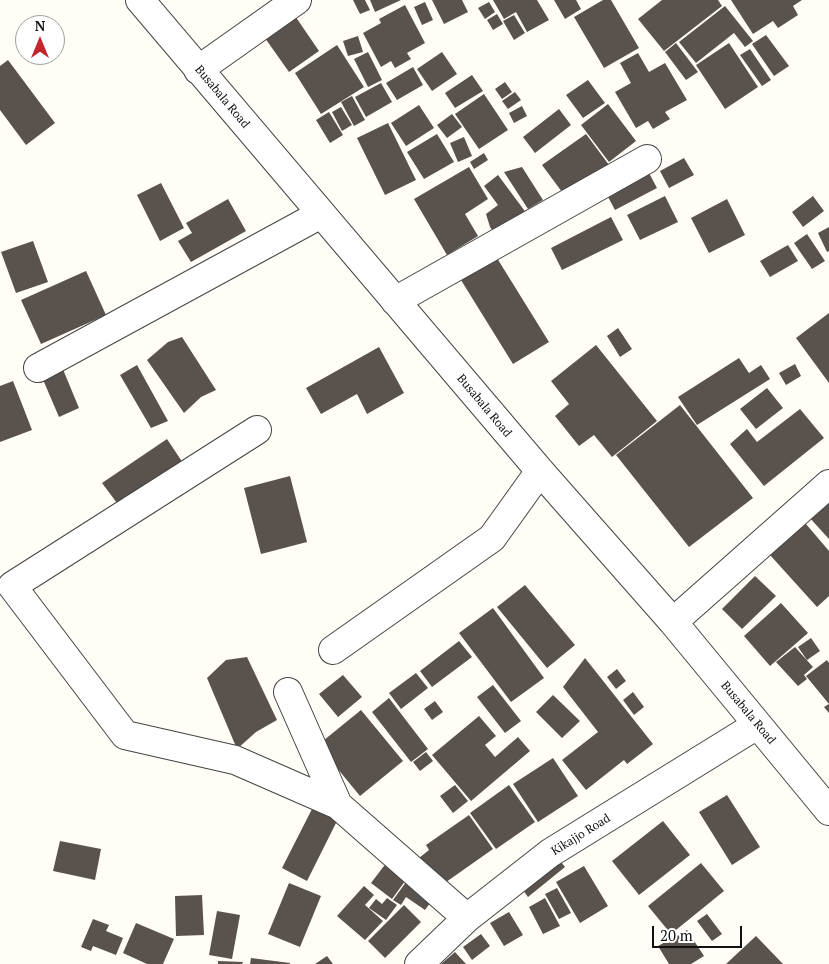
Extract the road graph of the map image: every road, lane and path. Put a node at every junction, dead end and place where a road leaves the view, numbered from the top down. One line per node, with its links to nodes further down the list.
1 (140, 0): 3 (street, Busabala Road)
2 (297, 0): 3 (street)
3 (198, 70): 5 (street, Busabala Road)
4 (647, 159): 6 (street)
5 (321, 214): 6 (street, Busabala Road); 7 (street)
6 (395, 301): 9 (street, Busabala Road)
7 (38, 368)
8 (257, 430): 15 (street)
9 (540, 471): 11 (street, Busabala Road); 12 (street)
10 (829, 484): 11 (street)
11 (673, 622): 14 (street, Busabala Road)
12 (333, 650)
13 (288, 692): 15 (street)
14 (757, 725): 16 (street, Busabala Road); 17 (street, Kikajjo Road)
15 (338, 805): 17 (street)
16 (829, 811)
17 (467, 918): 18 (street, Kikajjo Road)
18 (419, 964)

